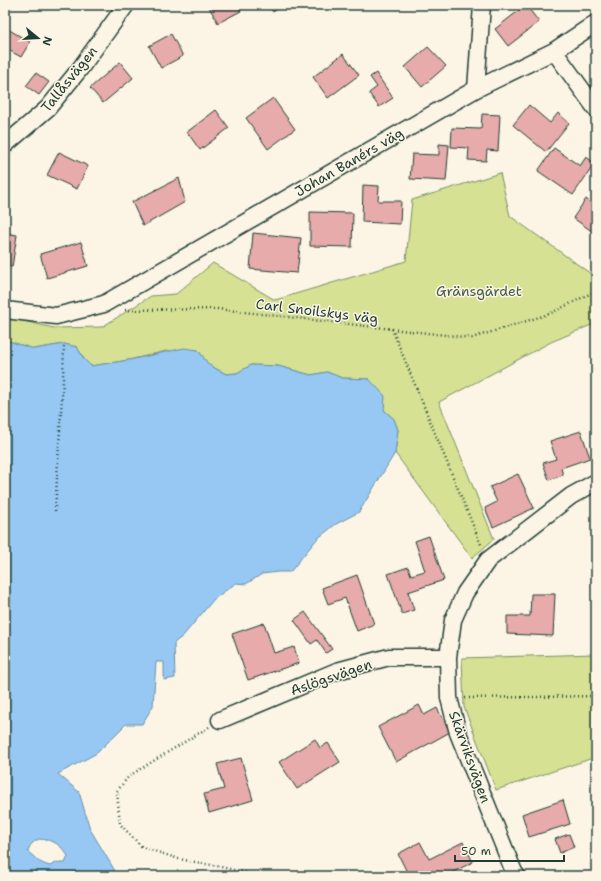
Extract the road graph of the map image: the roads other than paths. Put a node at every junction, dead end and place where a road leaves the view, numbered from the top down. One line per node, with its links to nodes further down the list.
1 (126, 5): 7 (street, Tallåsvägen)
2 (482, 5): 5 (street)
3 (596, 23): 4 (street, Johan Banérs väg)
4 (554, 51): 5 (street, Johan Banérs väg); 6 (street)
5 (476, 89): 8 (street, Johan Banérs väg)
6 (596, 108)
7 (5, 145)
8 (5, 310)
9 (596, 482): 10 (street, Skärviksvägen)
10 (448, 657): 11 (street, Aslögsvägen); 12 (street, Skärviksvägen)
11 (220, 720)
12 (517, 876)

